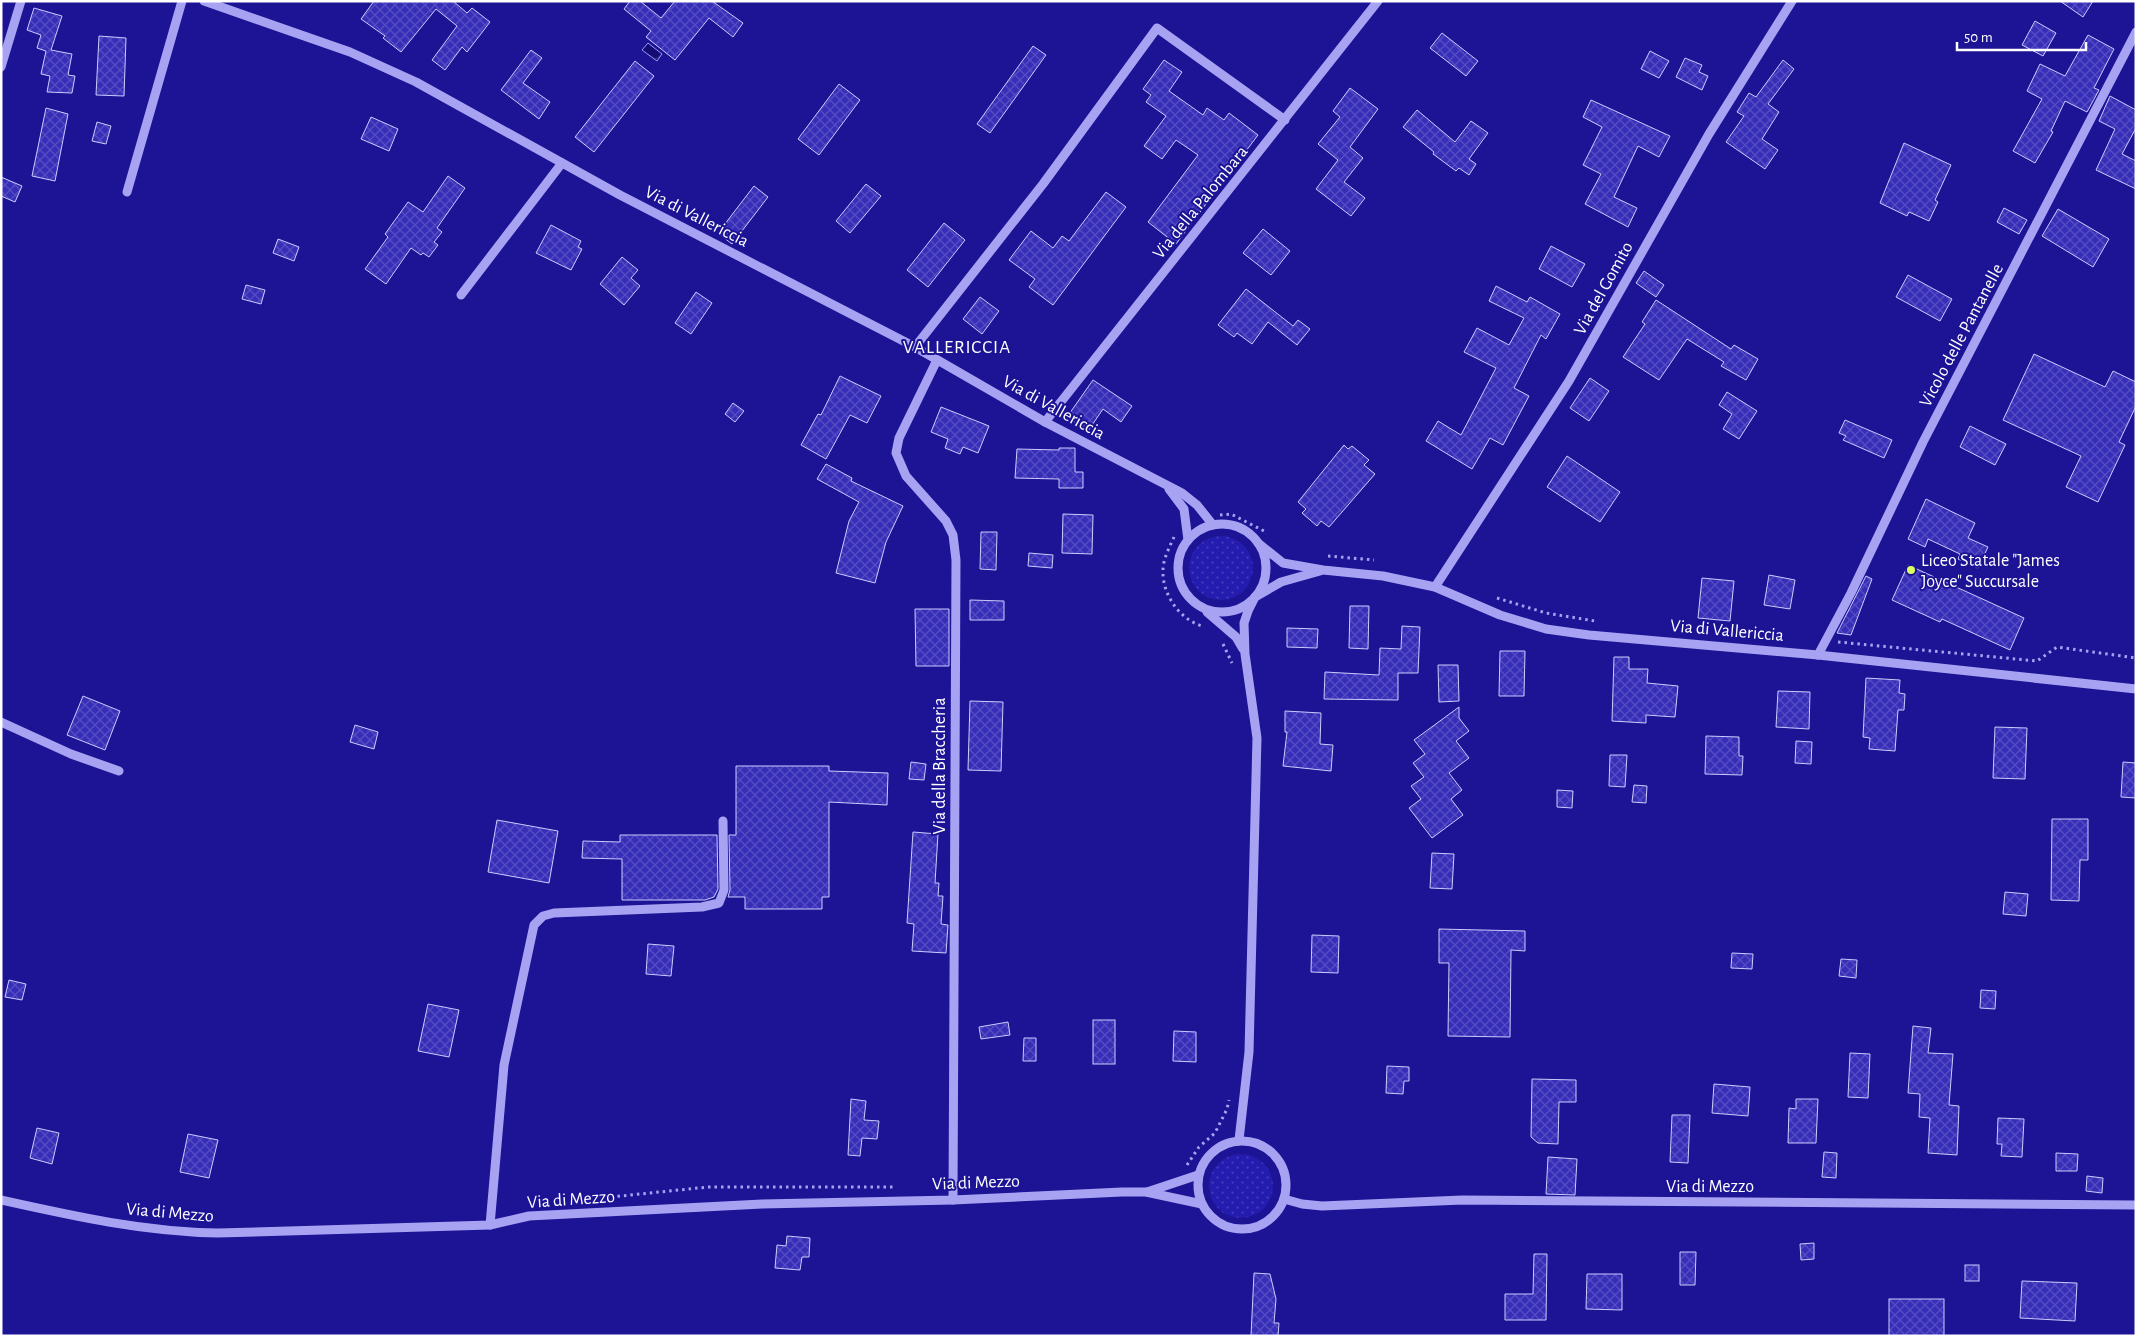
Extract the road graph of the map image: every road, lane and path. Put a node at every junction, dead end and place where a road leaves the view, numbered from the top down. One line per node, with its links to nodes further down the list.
1 (21, 1): 7 (street)
2 (182, 1): 10 (street)
3 (204, 1): 9 (street, Via di Vallericcia)
4 (1378, 1): 8 (street, Via della Palombara)
5 (1792, 1): 25 (street, Via del Gomito)
6 (2136, 32): 32 (street, Vicolo delle Pantanelle)
7 (1, 67)
8 (1285, 120): 12 (street); 14 (street, Via della Palombara)
9 (562, 163): 11 (street); 12 (street, Via di Vallericcia)
10 (127, 192)
11 (461, 295)
12 (915, 347): 13 (street, Via di Vallericcia)
13 (937, 360): 14 (street, Via di Vallericcia); 48 (street, Via della Braccheria)
14 (1045, 422): 15 (street, Via di Vallericcia)
15 (1164, 483): 17 (street, Via di Vallericcia); 20 (street, Via di Vallericcia)
16 (1213, 513): 19 (path)
17 (1214, 525): 20 (street); 21 (street, Via di Vallericcia)
18 (1178, 528): 30 (path)
19 (1264, 532)
20 (1188, 540): 28 (street)
21 (1258, 543): 24 (street, Via di Vallericcia); 26 (street)
22 (1326, 556): 23 (path)
23 (1375, 560)
24 (1323, 570): 25 (street, Via di Vallericcia); 26 (street, Via di Vallericcia)
25 (1435, 587): 34 (street, Via di Vallericcia)
26 (1256, 596): 28 (street, Via di Vallericcia); 33 (street)
27 (1492, 596): 29 (path)
28 (1202, 607): 33 (street)
29 (1604, 622)
30 (1206, 627)
31 (1222, 640): 36 (path)
32 (1825, 641): 34 (street, Vicolo delle Pantanelle); 35 (path)
33 (1245, 654): 42 (street)
34 (1818, 655): 37 (street, Via di Vallericcia)
35 (2136, 658)
36 (1233, 665)
37 (2136, 689)
38 (1, 722): 39 (street)
39 (119, 771)
40 (723, 821): 51 (street)
41 (1231, 1092): 43 (path)
42 (1239, 1140): 44 (street); 46 (street)
43 (1183, 1167)
44 (1198, 1175): 45 (street, Via di Mezzo); 49 (street)
45 (1146, 1192): 48 (street, Via di Mezzo); 49 (street, Via di Mezzo)
46 (1284, 1199): 49 (street); 50 (street, Via di Mezzo)
47 (1, 1200): 51 (street, Via di Mezzo)
48 (953, 1200): 51 (street, Via di Mezzo)
49 (1202, 1204)
50 (2136, 1205)
51 (490, 1225)

